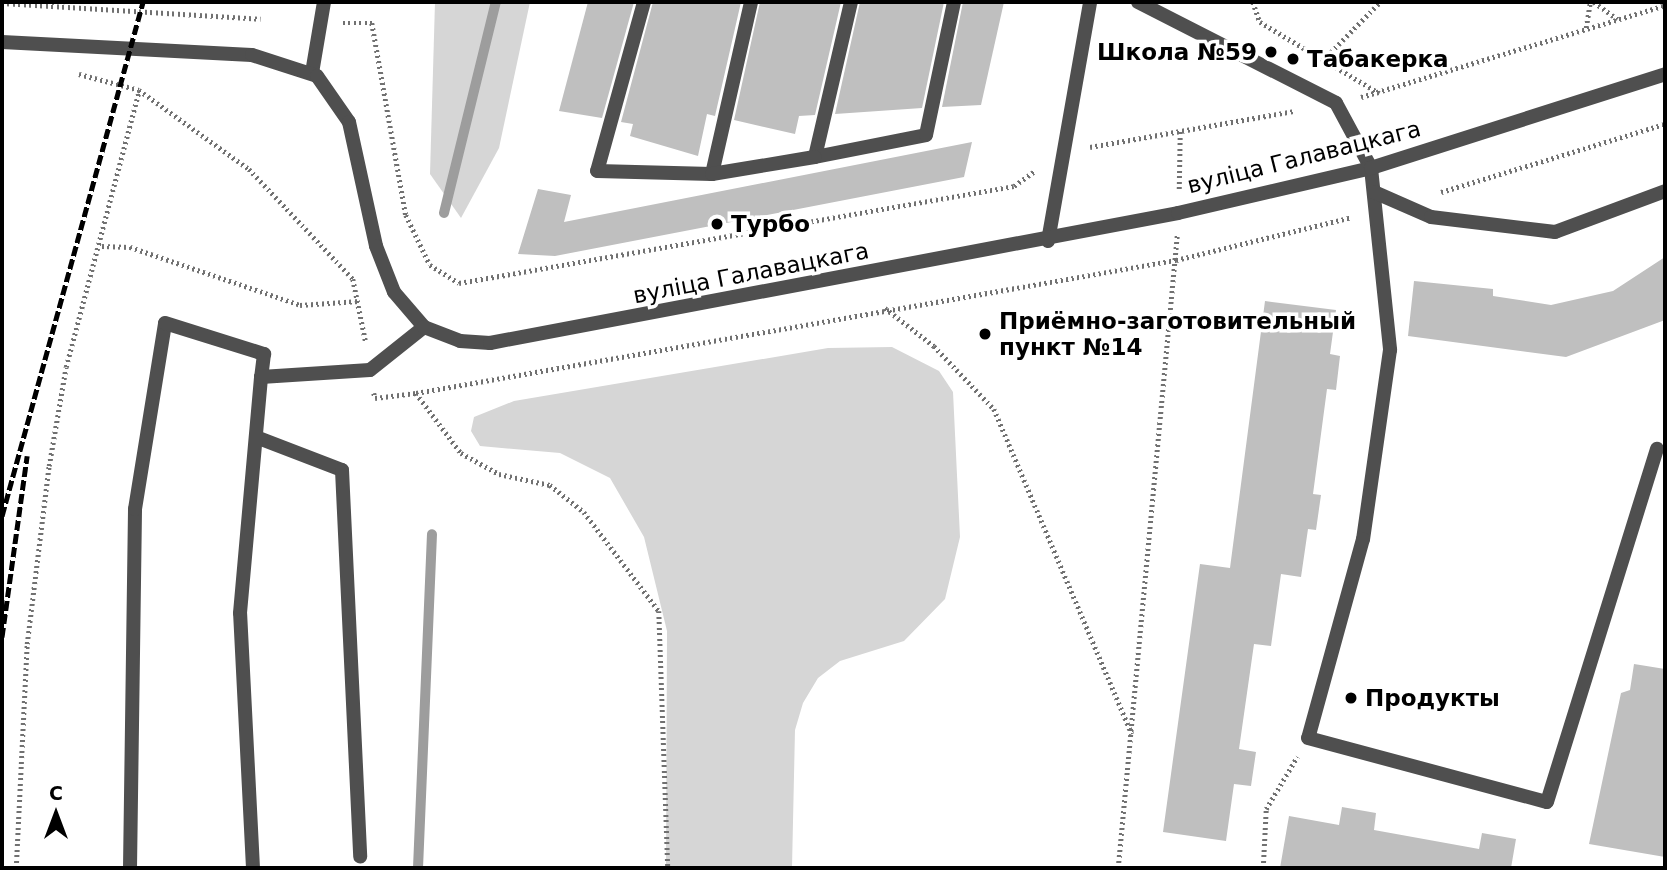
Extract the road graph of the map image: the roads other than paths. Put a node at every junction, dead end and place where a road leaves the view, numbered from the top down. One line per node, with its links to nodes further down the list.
1 (324, 2): 9 (street)
2 (644, 2): 13 (street)
3 (751, 2): 13 (street)
4 (851, 2): 11 (street)
5 (954, 2): 11 (street)
6 (1090, 2): 16 (street)
7 (1138, 2): 12 (street)
8 (2, 41): 9 (street)
9 (312, 73): 17 (street)
10 (1665, 74): 12 (street, вуліца Галавацкага)
11 (815, 157): 13 (street)
12 (1371, 168): 15 (street); 16 (street, вуліца Галавацкага)
13 (712, 174)
14 (1665, 191): 15 (street)
15 (1374, 192): 20 (street)
16 (1048, 241): 17 (street, вуліца Галавацкага)
17 (424, 327): 18 (street)
18 (261, 377): 19 (street); 22 (street)
19 (256, 437): 21 (street); 23 (street)
20 (1657, 449)
21 (360, 857)
22 (131, 868)
23 (253, 868)

